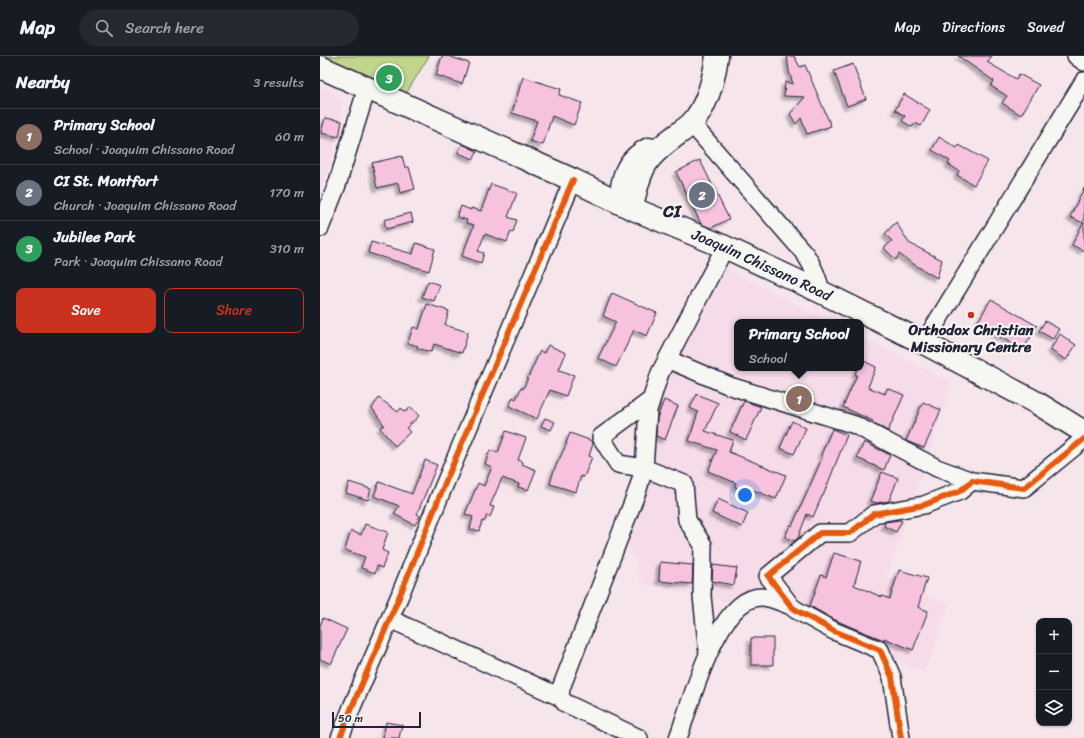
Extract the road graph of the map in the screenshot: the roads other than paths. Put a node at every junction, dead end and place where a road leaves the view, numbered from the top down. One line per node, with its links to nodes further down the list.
1 (717, 56): 7 (main road)
2 (1076, 56): 3 (street)
3 (1084, 62)
4 (320, 67): 6 (main road, Joaquim Chissano Road)
5 (1084, 81): 13 (street)
6 (367, 88): 8 (main road, Joaquim Chissano Road); 10 (street)
7 (684, 129): 9 (main road); 12 (street)
8 (573, 180): 9 (main road, Joaquim Chissano Road); 21 (street)
9 (626, 206): 11 (main road, Joaquim Chissano Road)
10 (320, 228)
11 (725, 247): 12 (main road, Joaquim Chissano Road); 14 (street)
12 (821, 292): 13 (main road, Joaquim Chissano Road)
13 (924, 343): 16 (main road, Joaquim Chissano Road)
14 (667, 359): 15 (street); 19 (street)
15 (651, 400): 18 (street); 18 (street)
16 (1084, 432)
17 (1084, 439): 19 (street)
18 (644, 468): 22 (street); 23 (street)
19 (972, 481): 20 (street)
20 (791, 606): 22 (street); 27 (street)
21 (390, 619): 23 (street); 24 (street)
22 (708, 654): 26 (street)
23 (560, 698): 25 (street)
24 (340, 738)
25 (639, 738)
26 (678, 738)
27 (900, 738)

